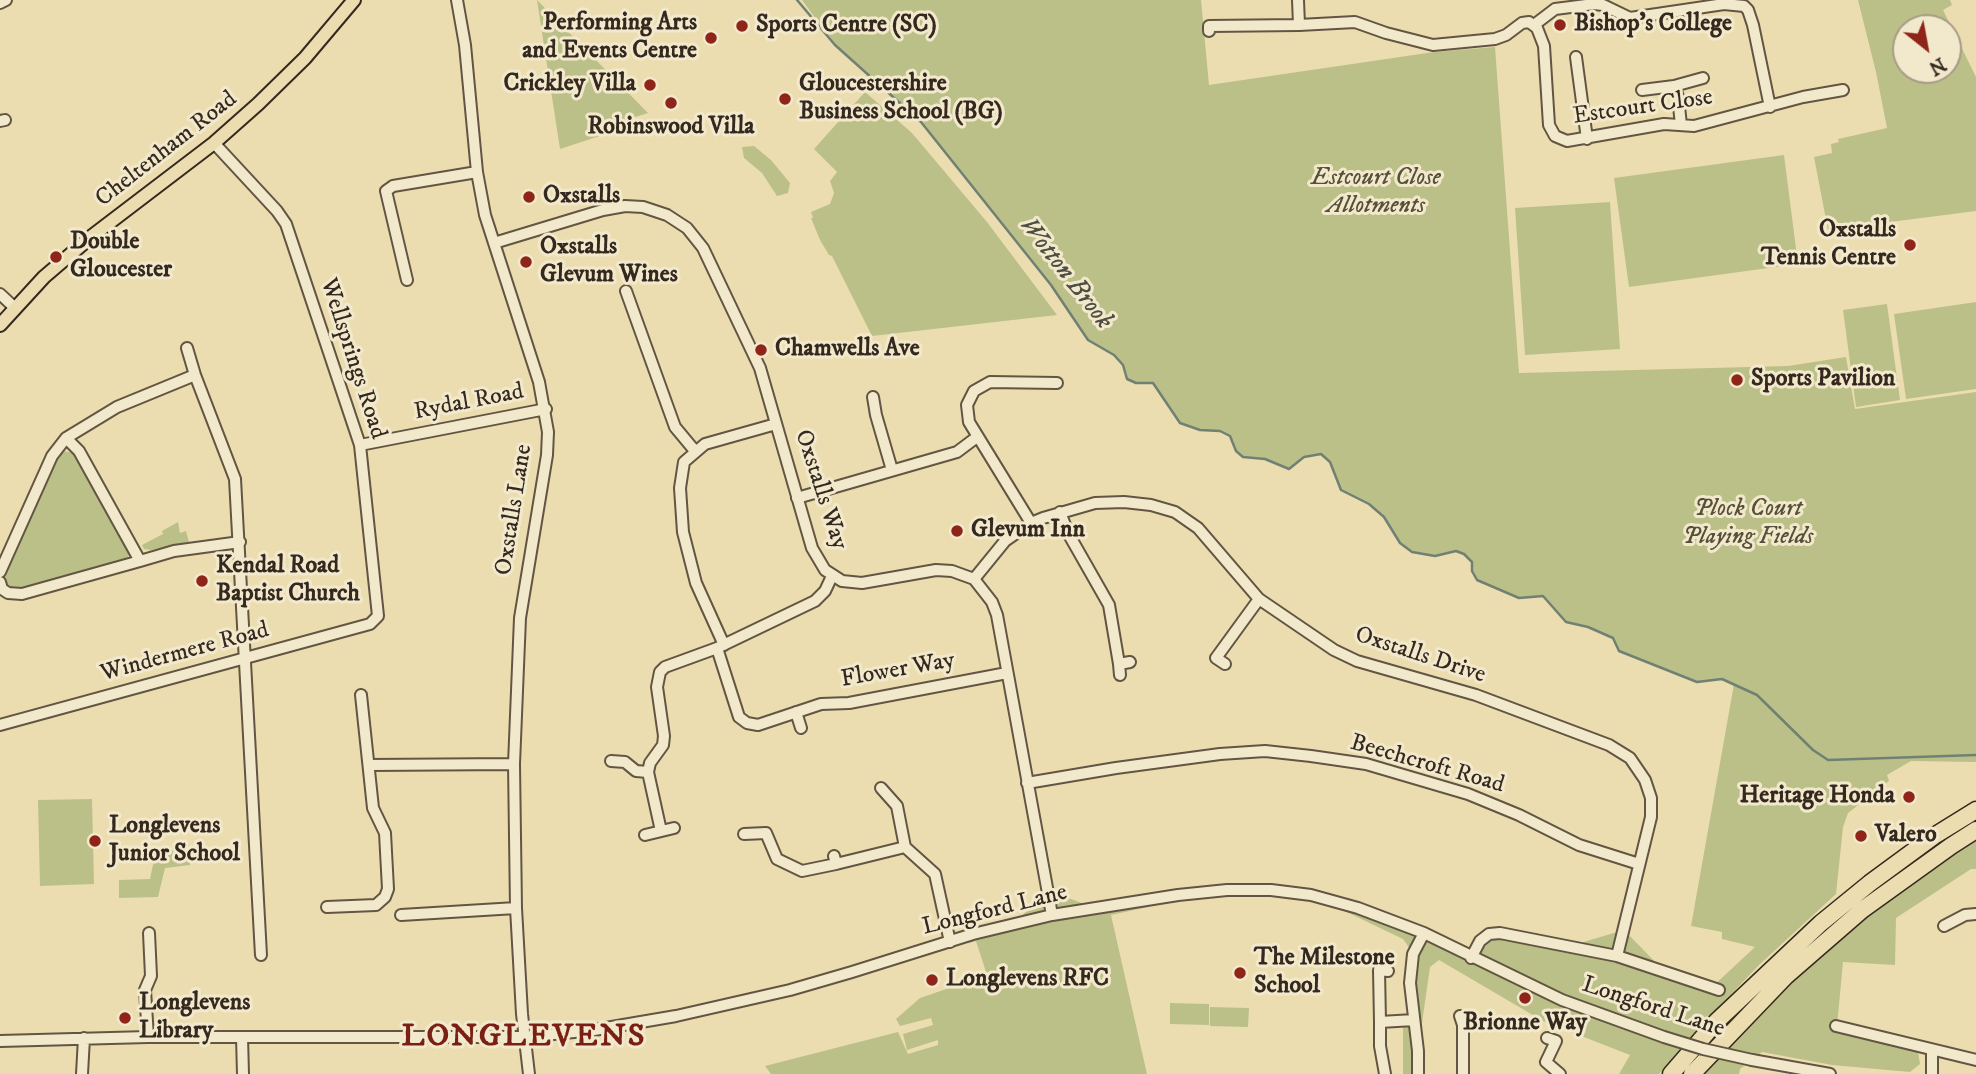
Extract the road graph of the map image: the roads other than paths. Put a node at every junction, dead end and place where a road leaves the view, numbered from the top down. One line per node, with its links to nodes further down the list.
1 (6, 0): 5 (street)
2 (354, 0): 17 (main road, Cheltenham Road)
3 (457, 0): 18 (street, Oxstalls Lane)
4 (1298, 0): 6 (street)
5 (0, 3)
6 (1299, 25): 7 (street); 8 (street)
7 (1534, 25): 14 (street); 16 (street, Estcourt Close)
8 (1209, 27)
9 (1576, 57): 16 (street)
10 (1703, 78): 11 (street)
11 (1674, 86): 12 (street); 15 (street)
12 (1642, 90)
13 (1843, 90): 14 (street, Estcourt Close)
14 (1770, 107): 15 (street, Estcourt Close)
15 (1681, 125): 16 (street, Estcourt Close)
16 (1587, 139)
17 (214, 143): 23 (main road, Cheltenham Road); 33 (street, Wellsprings Road)
18 (477, 172): 19 (street, Oxstalls Lane); 20 (street)
19 (494, 243): 29 (street, Oxstalls Lane); 30 (street, Oxstalls Way)
20 (407, 280)
21 (626, 291): 34 (street)
22 (0, 294): 23 (street)
23 (15, 307): 24 (main road, Cheltenham Road)
24 (0, 325)
25 (187, 348): 27 (street)
26 (1048, 370): 31 (street)
27 (195, 375): 32 (street); 39 (street)
28 (873, 397): 35 (street)
29 (546, 410): 33 (street, Rydal Road); 57 (street, Oxstalls Lane)
30 (776, 424): 34 (street); 36 (street, Oxstalls Way)
31 (977, 437): 35 (street); 38 (street)
32 (66, 438): 40 (street); 41 (street)
33 (360, 445): 46 (street, Wellsprings Road)
34 (695, 451): 47 (street)
35 (892, 470): 36 (street)
36 (797, 498): 42 (street, Oxstalls Way)
37 (1060, 512): 38 (street, Oxstalls Drive); 45 (street, Oxstalls Drive); 50 (street)
38 (1031, 523): 43 (street, Oxstalls Drive)
39 (240, 542): 40 (street); 48 (street)
40 (140, 561): 44 (street)
41 (0, 572)
42 (832, 576): 43 (street, Oxstalls Way); 47 (street)
43 (974, 579): 51 (street)
44 (1, 587)
45 (1259, 598): 49 (street); 69 (street, Oxstalls Drive)
46 (378, 617): 48 (street, Windermere Road)
47 (720, 646): 53 (street, Flower Way); 59 (street)
48 (246, 659): 54 (street, Windermere Road); 79 (street)
49 (1225, 664)
50 (1123, 667)
51 (1007, 673): 53 (street, Flower Way); 60 (street)
52 (366, 701): 58 (street)
53 (796, 712): 55 (street)
54 (0, 725)
55 (801, 728)
56 (610, 761): 59 (street)
57 (514, 764): 58 (street); 71 (street, Oxstalls Lane)
58 (369, 765): 70 (street)
59 (648, 772): 65 (street)
60 (1027, 783): 69 (street, Beechcroft Road); 74 (street)
61 (881, 788): 68 (street)
62 (1976, 810): 103 (highway)
63 (674, 828): 65 (street)
64 (1976, 830): 104 (highway)
65 (661, 831): 67 (street)
66 (744, 834): 68 (street)
67 (645, 835)
68 (905, 847): 78 (street)
69 (1639, 864): 80 (street, Oxstalls Drive)
70 (331, 904)
71 (516, 908): 72 (street); 90 (street, Oxstalls Lane)
72 (407, 911)
73 (1976, 914): 75 (street)
74 (1052, 915): 76 (street, Longford Lane); 78 (street, Longford Lane)
75 (1949, 920)
76 (1424, 933): 81 (street, Longford Lane); 84 (street)
77 (147, 938): 88 (street)
78 (950, 942): 90 (street, Longford Lane)
79 (261, 955)
80 (1617, 956): 81 (street, Longford Lane); 83 (street, Longford Lane)
81 (1471, 958): 105 (street, Longford Lane, bridge)
82 (1379, 970): 85 (street)
83 (1719, 990)
84 (1414, 1020): 85 (street); 100 (street)
85 (1380, 1022): 99 (street)
86 (1475, 1024): 101 (street)
87 (1836, 1026): 94 (street)
88 (148, 1037): 89 (street, Longford Lane); 91 (street, Longford Lane)
89 (242, 1037): 90 (street, Longford Lane); 97 (street)
90 (524, 1037): 98 (street, Oxstalls Lane)
91 (84, 1038): 92 (street, Longford Lane); 96 (street)
92 (0, 1041)
93 (1556, 1041): 102 (street)
94 (1932, 1051): 95 (street); 106 (street)
95 (1970, 1063)
96 (82, 1074)
97 (243, 1074)
98 (529, 1074)
99 (1385, 1074)
100 (1418, 1074)
101 (1462, 1074)
102 (1560, 1074)
103 (1671, 1074)
104 (1692, 1074)
105 (1830, 1074)
106 (1932, 1074)

